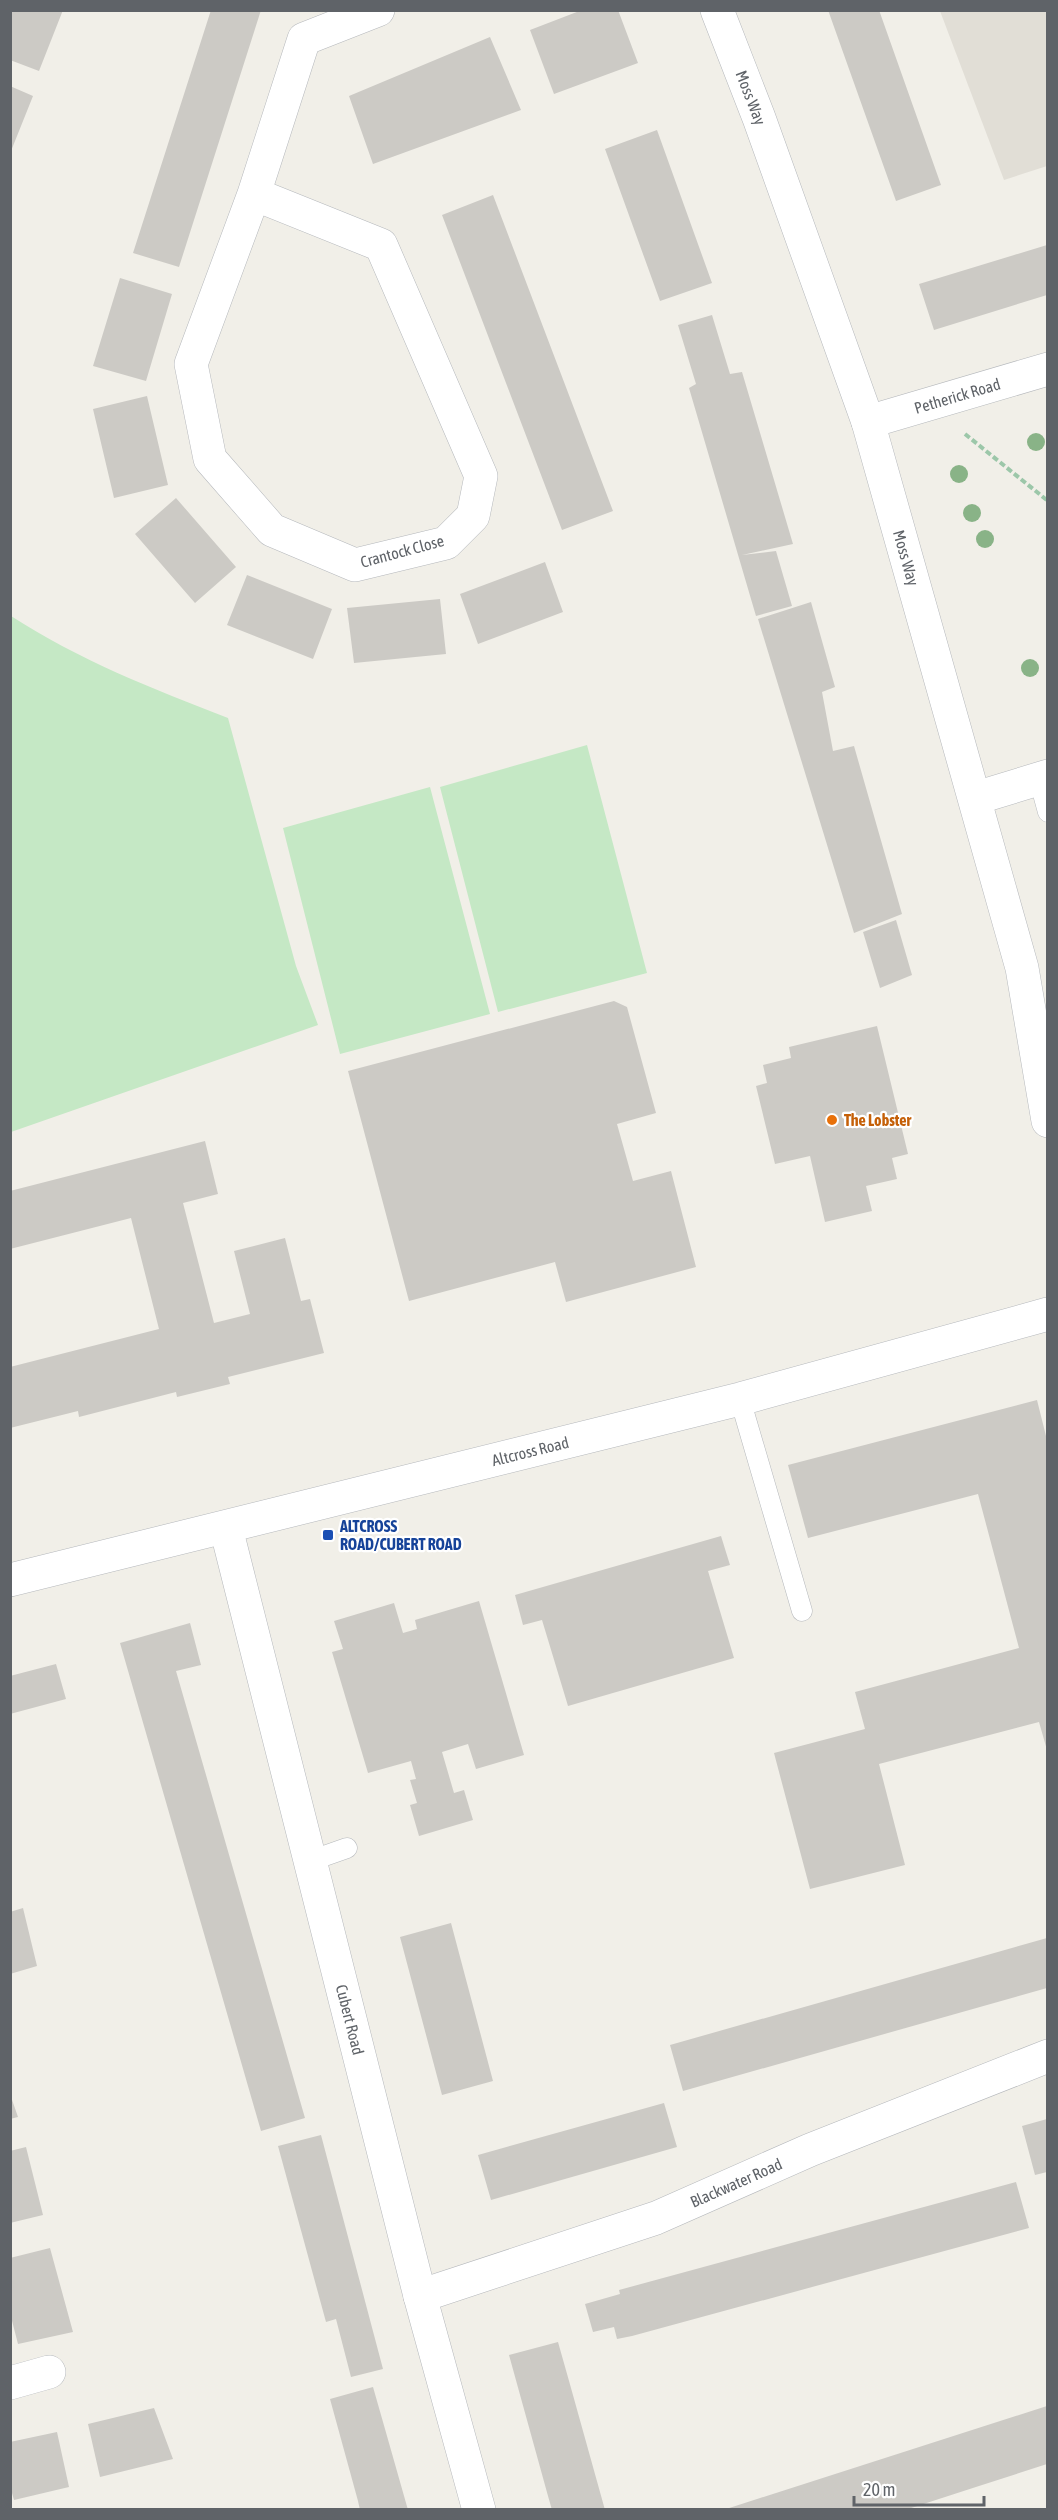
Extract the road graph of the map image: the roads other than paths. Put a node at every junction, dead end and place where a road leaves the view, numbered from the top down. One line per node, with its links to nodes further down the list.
1 (378, 10): 3 (street, Crantock Close)
2 (717, 10): 5 (street, Moss Way)
3 (254, 194): 3 (street, Crantock Close)
4 (1047, 369): 5 (street, Petherick Road)
5 (868, 422): 7 (street, Moss Way)
6 (1043, 777): 7 (street); 8 (lane)
7 (976, 798): 9 (street, Moss Way)
8 (1047, 812)
9 (1047, 1121)
10 (1047, 1314): 11 (street, Altcross Road)
11 (740, 1399): 12 (street, Altcross Road); 14 (lane)
12 (226, 1528): 13 (street, Altcross Road); 16 (street, Cubert Road)
13 (10, 1580)
14 (802, 1611)
15 (346, 1848): 16 (lane)
16 (310, 1861): 18 (street, Cubert Road)
17 (1047, 2056): 18 (street, Blackwater Road)
18 (420, 2296): 21 (street, Cubert Road)
19 (49, 2372): 20 (street)
20 (10, 2383)
21 (479, 2510)

